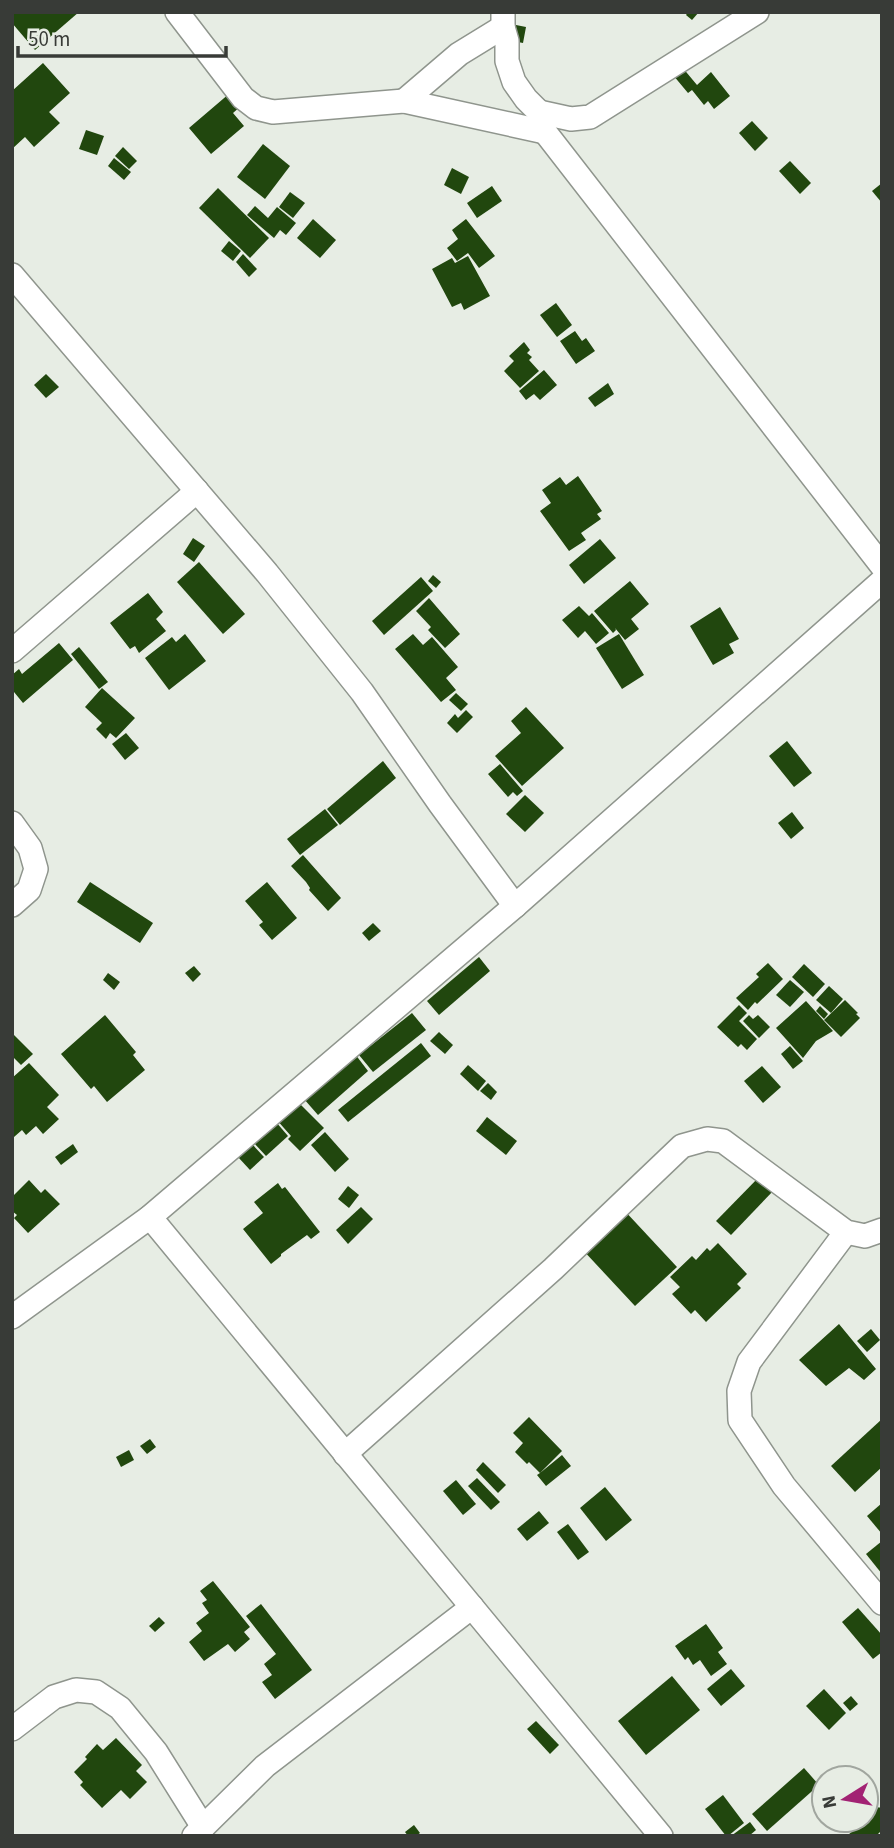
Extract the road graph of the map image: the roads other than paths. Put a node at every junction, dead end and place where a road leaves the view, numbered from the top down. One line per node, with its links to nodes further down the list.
1 (177, 12): 4 (street)
2 (757, 12): 5 (street)
3 (503, 20): 4 (street); 5 (street)
4 (404, 101): 5 (street)
5 (542, 122): 8 (street)
6 (12, 275): 7 (street)
7 (197, 491): 10 (street); 13 (street)
8 (882, 566)
9 (882, 581): 13 (street)
10 (12, 651)
11 (12, 823): 12 (street)
12 (12, 905)
13 (515, 906): 14 (street)
14 (150, 1217): 17 (street); 18 (street)
15 (882, 1230): 16 (street)
16 (846, 1232): 18 (street); 19 (street)
17 (12, 1317)
18 (345, 1454): 20 (street)
19 (882, 1603)
20 (472, 1607): 22 (street); 23 (street)
21 (12, 1729): 22 (street)
22 (198, 1832)
23 (661, 1836)

